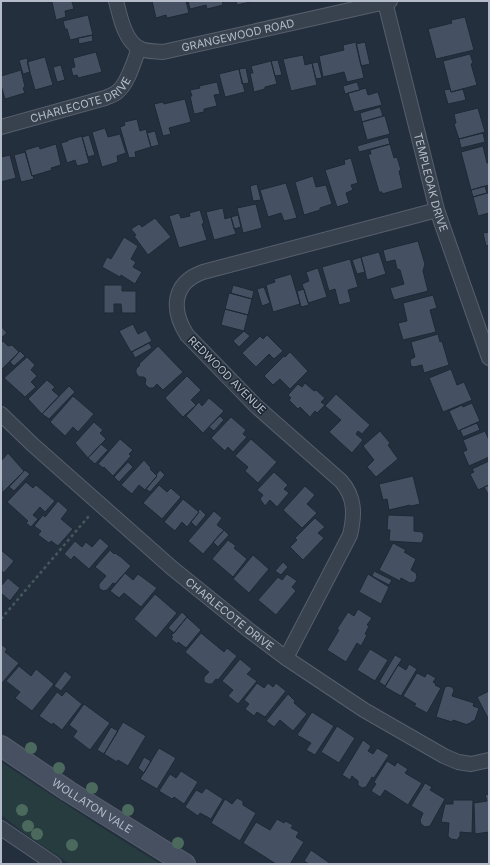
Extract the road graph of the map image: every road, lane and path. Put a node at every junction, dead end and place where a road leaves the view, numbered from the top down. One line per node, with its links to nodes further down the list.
1 (116, 1): 3 (street)
2 (387, 2): 3 (street, GRANGEWOOD ROAD); 5 (street, TEMPLEOAK DRIVE)
3 (138, 48): 4 (street, CHARLECOTE DRIVE)
4 (1, 127)
5 (437, 210): 6 (street, TEMPLEOAK DRIVE); 10 (street, REDWOOD AVENUE)
6 (489, 358)
7 (1, 414): 8 (street, CHARLECOTE DRIVE)
8 (100, 504): 9 (path); 10 (street, CHARLECOTE DRIVE)
9 (1, 619)
10 (286, 658): 12 (street, CHARLECOTE DRIVE)
11 (1, 746): 15 (street, WOLLATON VALE)
12 (489, 760)
13 (1, 828): 14 (street)
14 (54, 864)
15 (185, 864)

